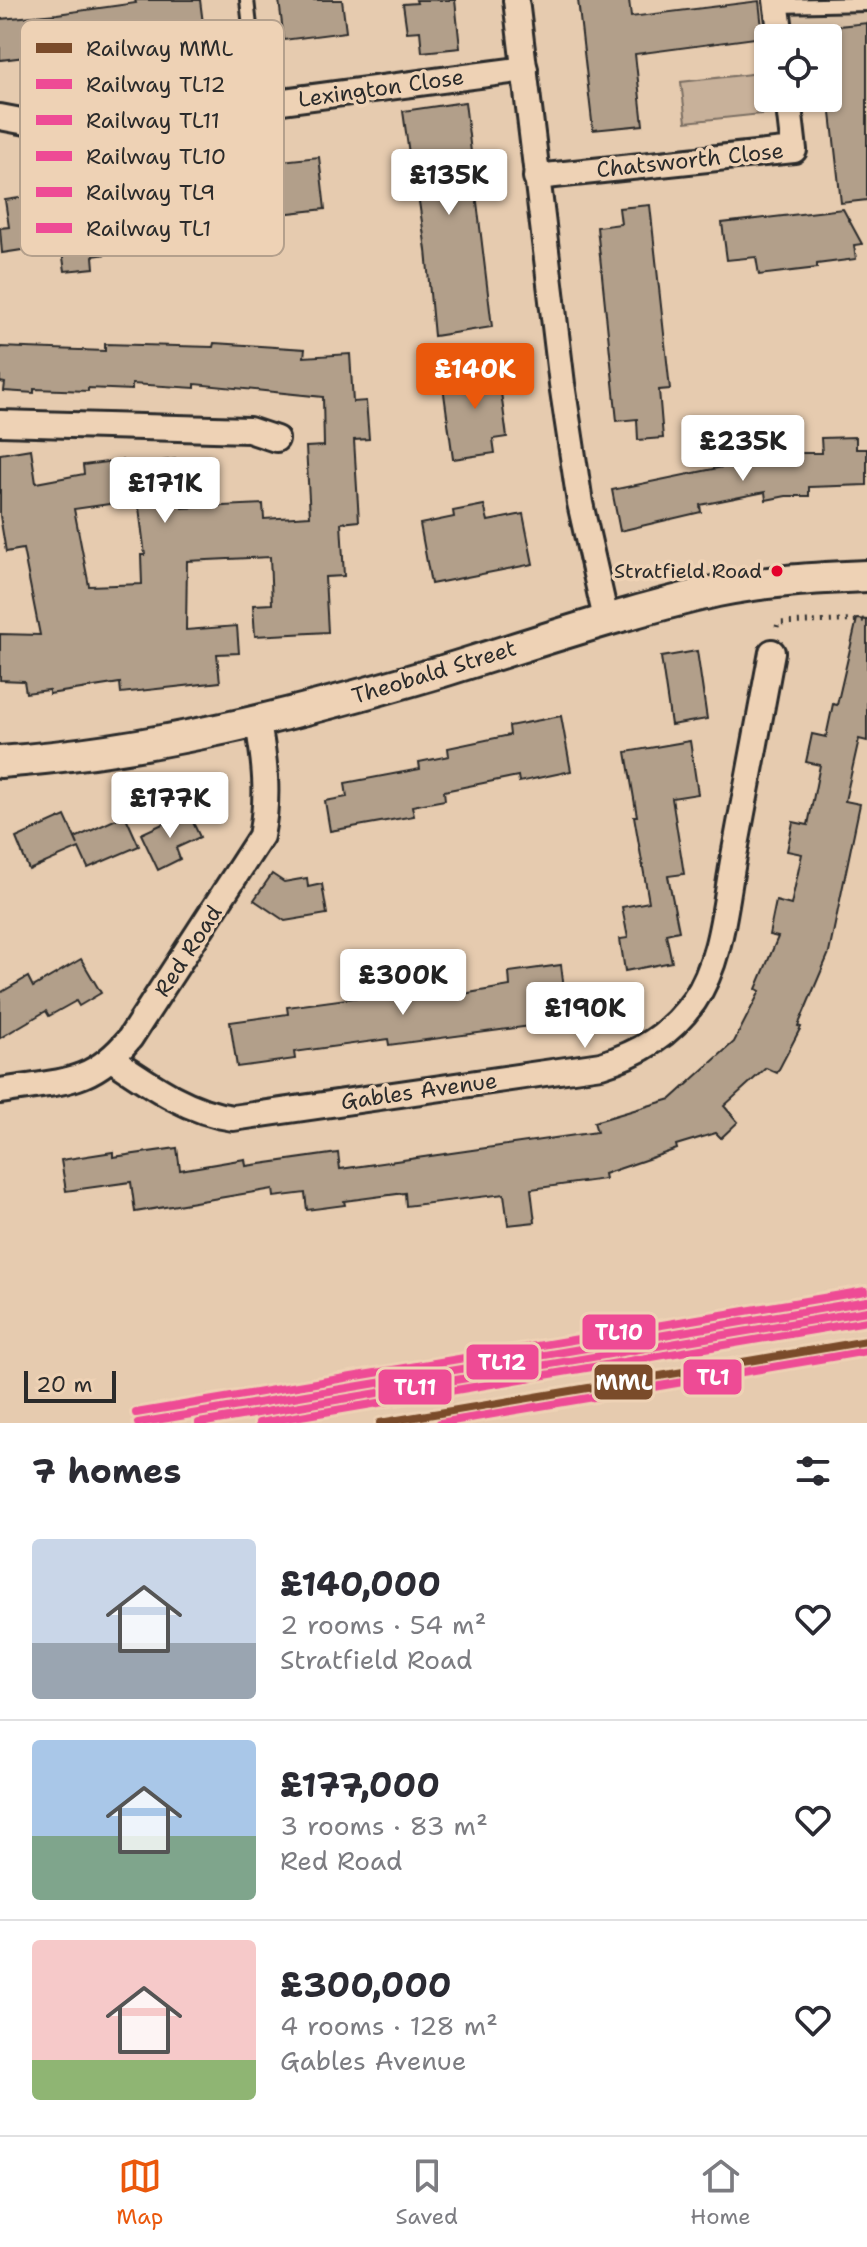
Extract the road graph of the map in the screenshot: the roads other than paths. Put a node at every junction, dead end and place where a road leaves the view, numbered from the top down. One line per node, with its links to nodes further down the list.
1 (247, 0): 5 (lane)
2 (516, 0): 7 (street)
3 (776, 3): 4 (lane); 6 (street)
4 (867, 4)
5 (249, 20)
6 (779, 24)
7 (525, 69): 8 (street, Lexington Close); 12 (street)
8 (284, 102)
9 (790, 112): 12 (street, Chatsworth Close)
10 (0, 117): 11 (street, Lexington Close)
11 (20, 121)
12 (536, 177): 16 (street)
13 (0, 423): 14 (street)
14 (276, 439)
15 (867, 576): 16 (street, Theobald Street)
16 (606, 619): 18 (street, Theobald Street)
17 (772, 652): 20 (street, Gables Avenue)
18 (258, 723): 19 (street, Theobald Street); 20 (street, Red Road)
19 (0, 762)
20 (112, 1059): 21 (street, Red Road)
21 (0, 1091)

